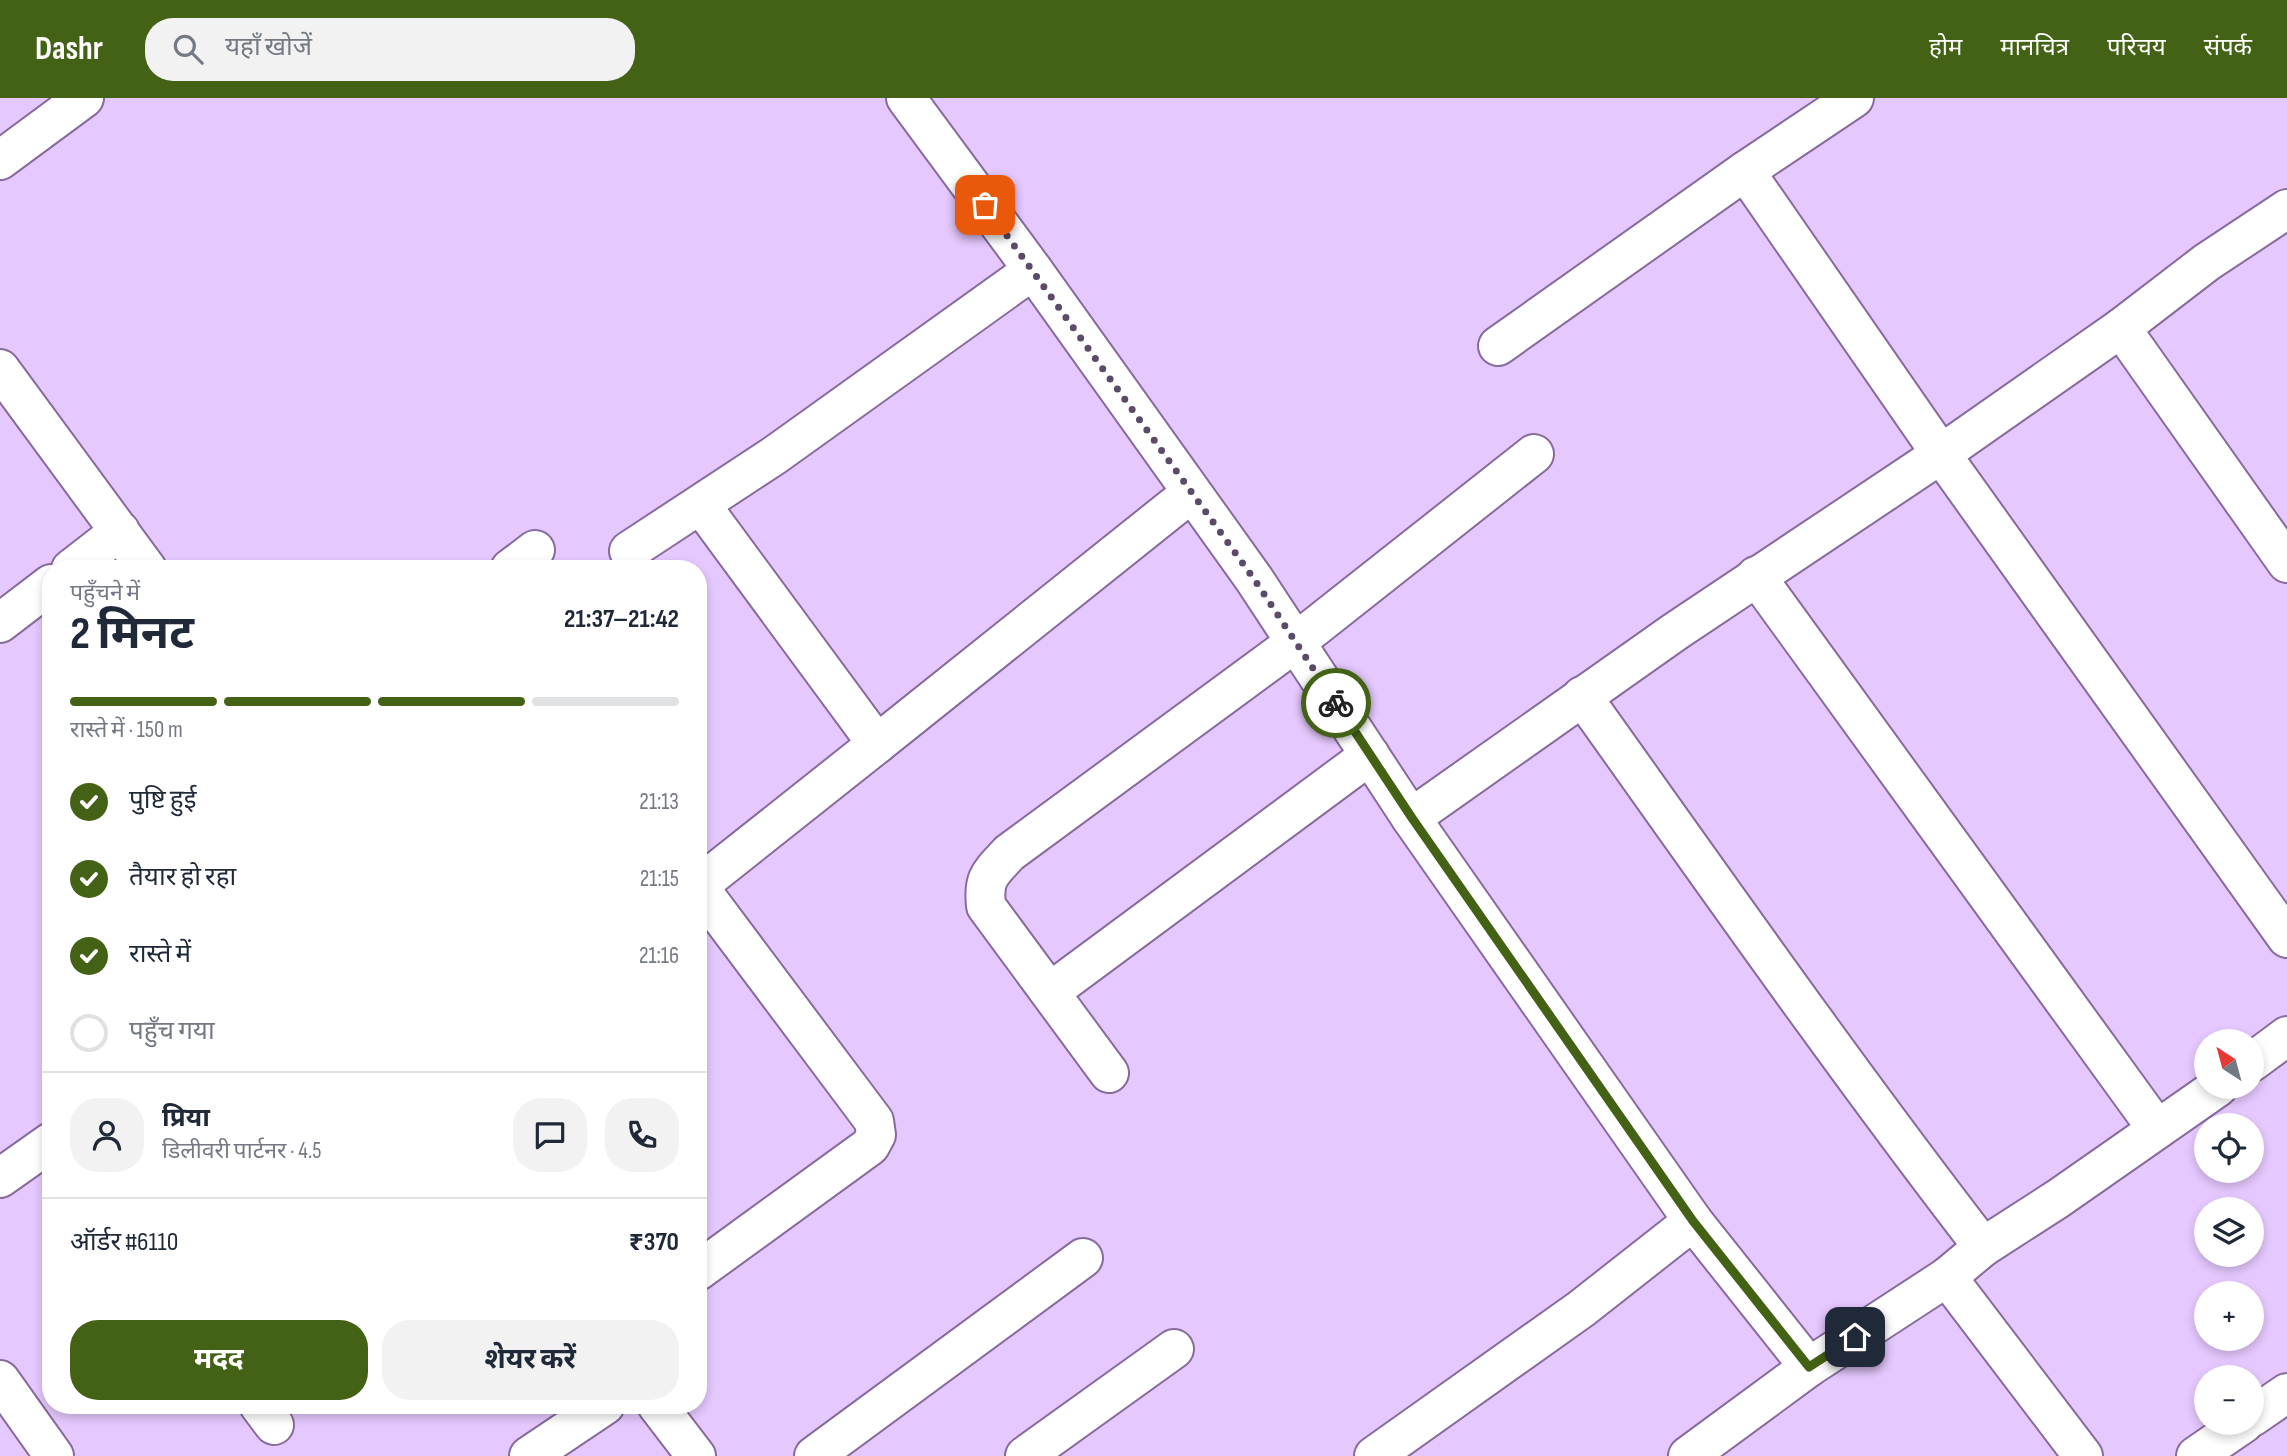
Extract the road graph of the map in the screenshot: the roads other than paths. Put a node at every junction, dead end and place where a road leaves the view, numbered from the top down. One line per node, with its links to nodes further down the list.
1 (84, 98): 4 (street)
2 (906, 98): 7 (street)
3 (1853, 98): 5 (street)
4 (0, 160)
5 (1745, 171): 9 (street); 12 (street)
6 (2287, 209): 8 (street)
7 (1033, 270): 13 (street); 14 (street)
8 (2121, 328): 12 (street); 19 (street)
9 (1498, 346)
10 (0, 369): 15 (street)
11 (1534, 454): 23 (street)
12 (1941, 454): 20 (street); 30 (street)
13 (1191, 493): 23 (street); 25 (street)
14 (701, 505): 16 (street); 25 (street)
15 (120, 531): 17 (street); 18 (street)
16 (629, 551)
17 (83, 560)
18 (141, 560)
19 (2287, 563)
20 (1756, 576): 24 (street); 36 (street)
21 (42, 591): 22 (street)
22 (0, 623)
23 (1296, 642): 26 (street); 31 (street)
24 (1582, 696): 27 (street); 40 (street)
25 (877, 744): 28 (street)
26 (1370, 755): 27 (street); 31 (street)
27 (1412, 818): 39 (street)
28 (707, 879)
29 (707, 898): 42 (street)
30 (2287, 938)
31 (1050, 992): 34 (street)
32 (2287, 1036): 33 (street)
33 (2264, 1053)
34 (1109, 1073)
35 (2201, 1099): 36 (street)
36 (2157, 1129): 40 (street)
37 (42, 1148): 38 (street)
38 (0, 1178)
39 (1693, 1221): 45 (street); 57 (street)
40 (1983, 1247): 43 (street)
41 (1083, 1258): 55 (street)
42 (707, 1264)
43 (1947, 1277): 45 (street); 59 (street)
44 (1174, 1349): 56 (street)
45 (1809, 1367): 58 (street)
46 (0, 1380): 52 (street)
47 (2287, 1393): 48 (street)
48 (2264, 1409)
49 (592, 1414): 53 (street)
50 (664, 1414): 54 (street)
51 (2227, 1435): 60 (street)
52 (54, 1456)
53 (529, 1456)
54 (695, 1456)
55 (814, 1456)
56 (1025, 1456)
57 (1374, 1456)
58 (1688, 1456)
59 (2083, 1456)
60 (2196, 1456)

